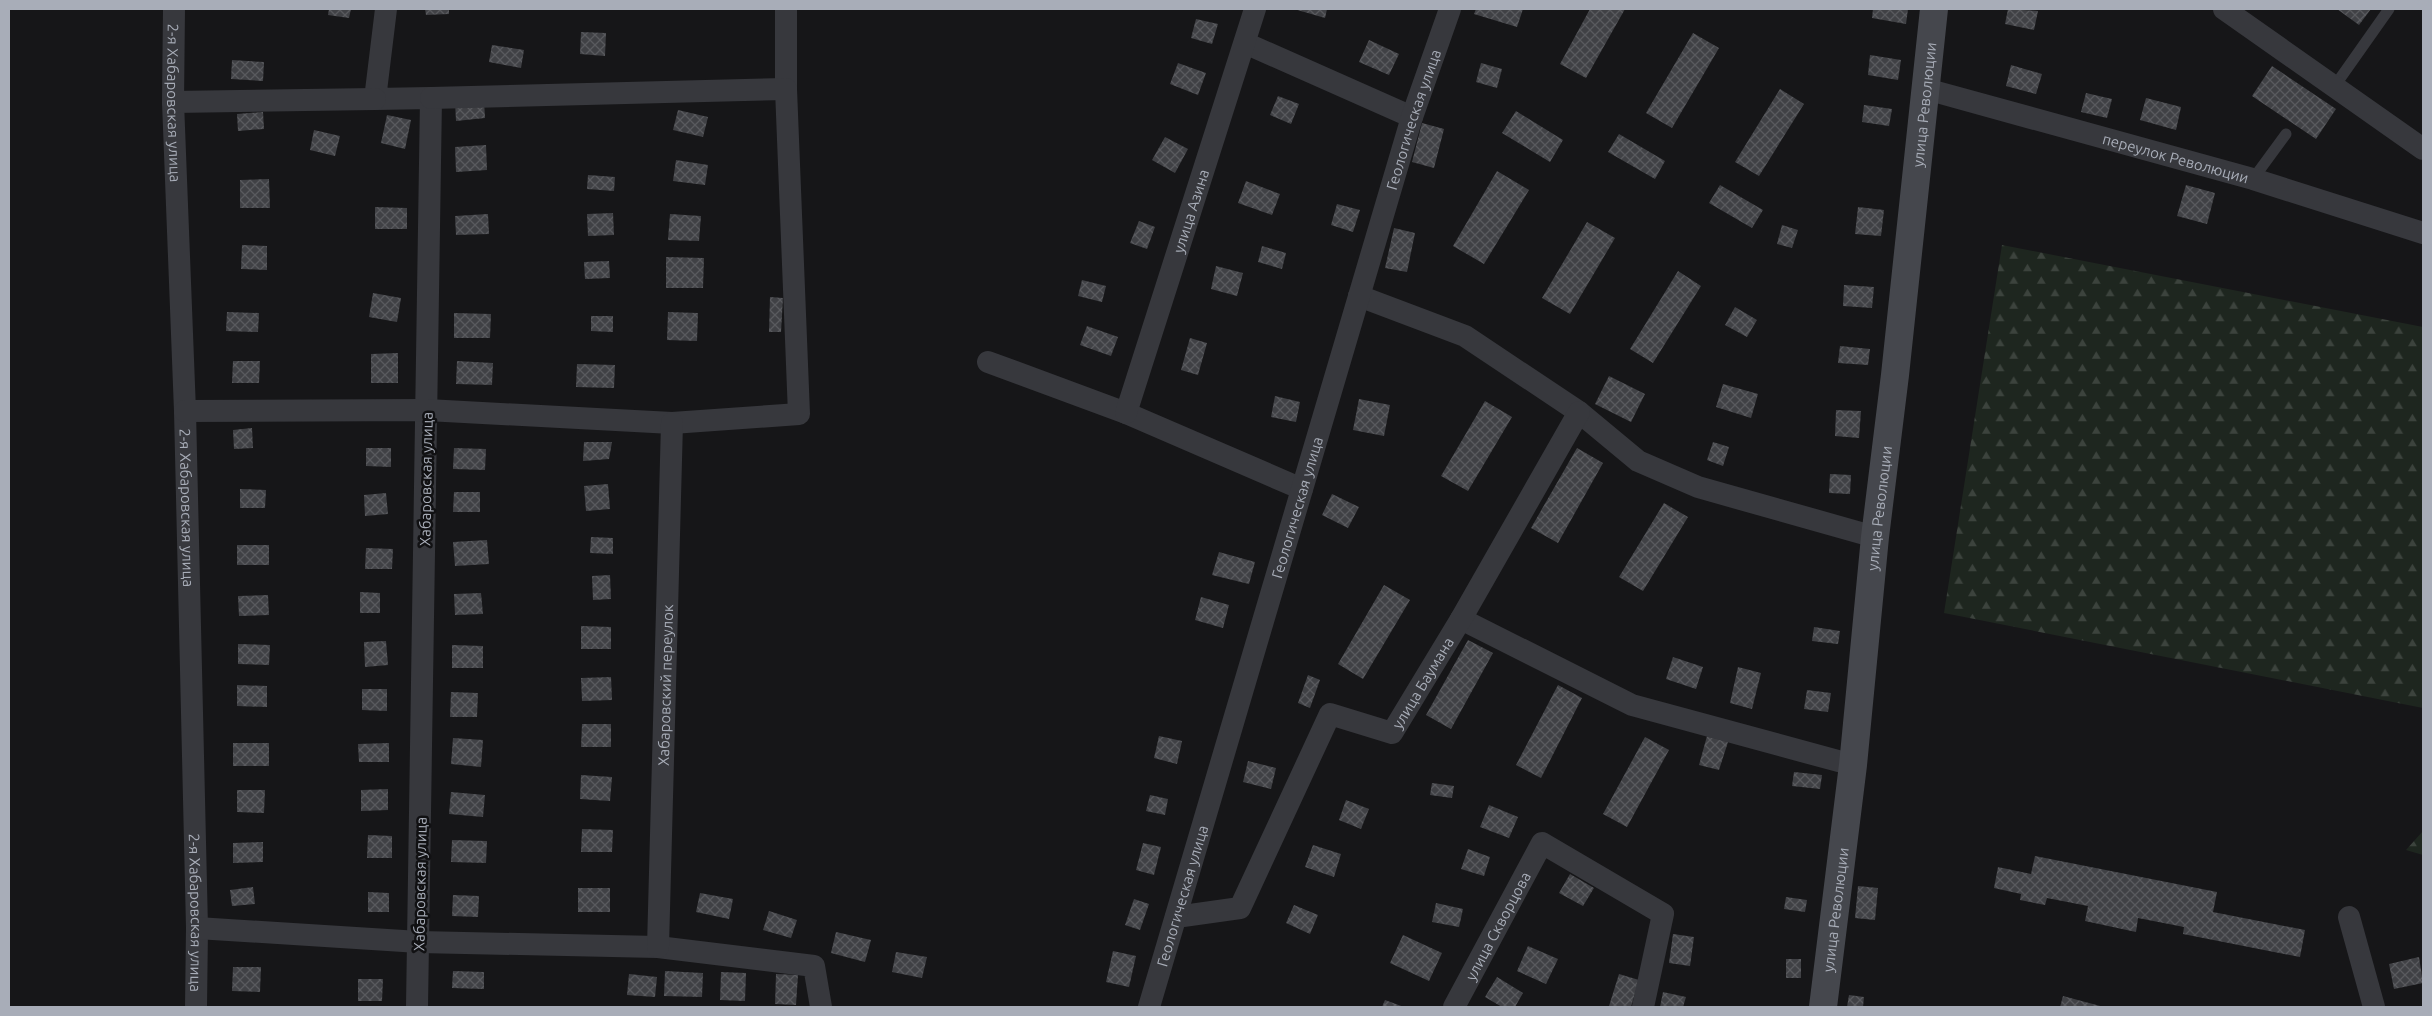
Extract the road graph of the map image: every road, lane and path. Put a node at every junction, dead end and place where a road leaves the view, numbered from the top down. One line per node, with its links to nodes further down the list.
1 (174, 9): 15 (street, 2-я Хабаровская улица)
2 (386, 9): 14 (street)
3 (786, 9): 11 (street)
4 (1256, 9): 9 (street, улица Азина)
5 (1450, 9): 16 (street, Геологическая улица)
6 (1934, 9): 12 (street, улица Революции)
7 (2224, 9): 10 (street)
8 (2389, 9): 10 (lane)
9 (1245, 43): 16 (street); 26 (street, улица Азина)
10 (2334, 87): 18 (street)
11 (786, 88): 13 (street); 27 (street)
12 (1926, 89): 19 (street, переулок Революции); 29 (street, улица Революции)
13 (431, 98): 14 (street); 23 (street, Хабаровская улица)
14 (375, 100): 15 (street)
15 (173, 102): 24 (street, 2-я Хабаровская улица)
16 (1412, 117): 21 (street, Геологическая улица)
17 (2286, 134): 19 (lane)
18 (2423, 149)
19 (2253, 179): 20 (street, переулок Революции)
20 (2423, 232)
21 (1359, 296): 25 (street); 28 (street, Геологическая улица)
22 (988, 362): 26 (street)
23 (427, 410): 24 (street); 27 (street); 35 (street, Хабаровская улица)
24 (185, 411): 34 (street, 2-я Хабаровская улица)
25 (1579, 412): 29 (street); 30 (street, улица Баумана)
26 (1126, 413): 28 (street)
27 (672, 423): 36 (street, Хабаровский переулок)
28 (1302, 489): 32 (street, Геологическая улица)
29 (1875, 537): 31 (street, улица Революции)
30 (1461, 619): 31 (street); 32 (street, улица Баумана)
31 (1853, 765): 43 (street, улица Революции)
32 (1176, 917): 40 (street, Геологическая улица)
33 (2349, 917): 44 (street)
34 (197, 928): 35 (street); 37 (street, 2-я Хабаровская улица)
35 (419, 942): 36 (street); 38 (street, Хабаровская улица)
36 (658, 947): 39 (street)
37 (196, 1007)
38 (417, 1007)
39 (821, 1007)
40 (1150, 1007)
41 (1454, 1007): 42 (street, улица Скворцова)
42 (1643, 1007)
43 (1823, 1007)
44 (2374, 1007)

